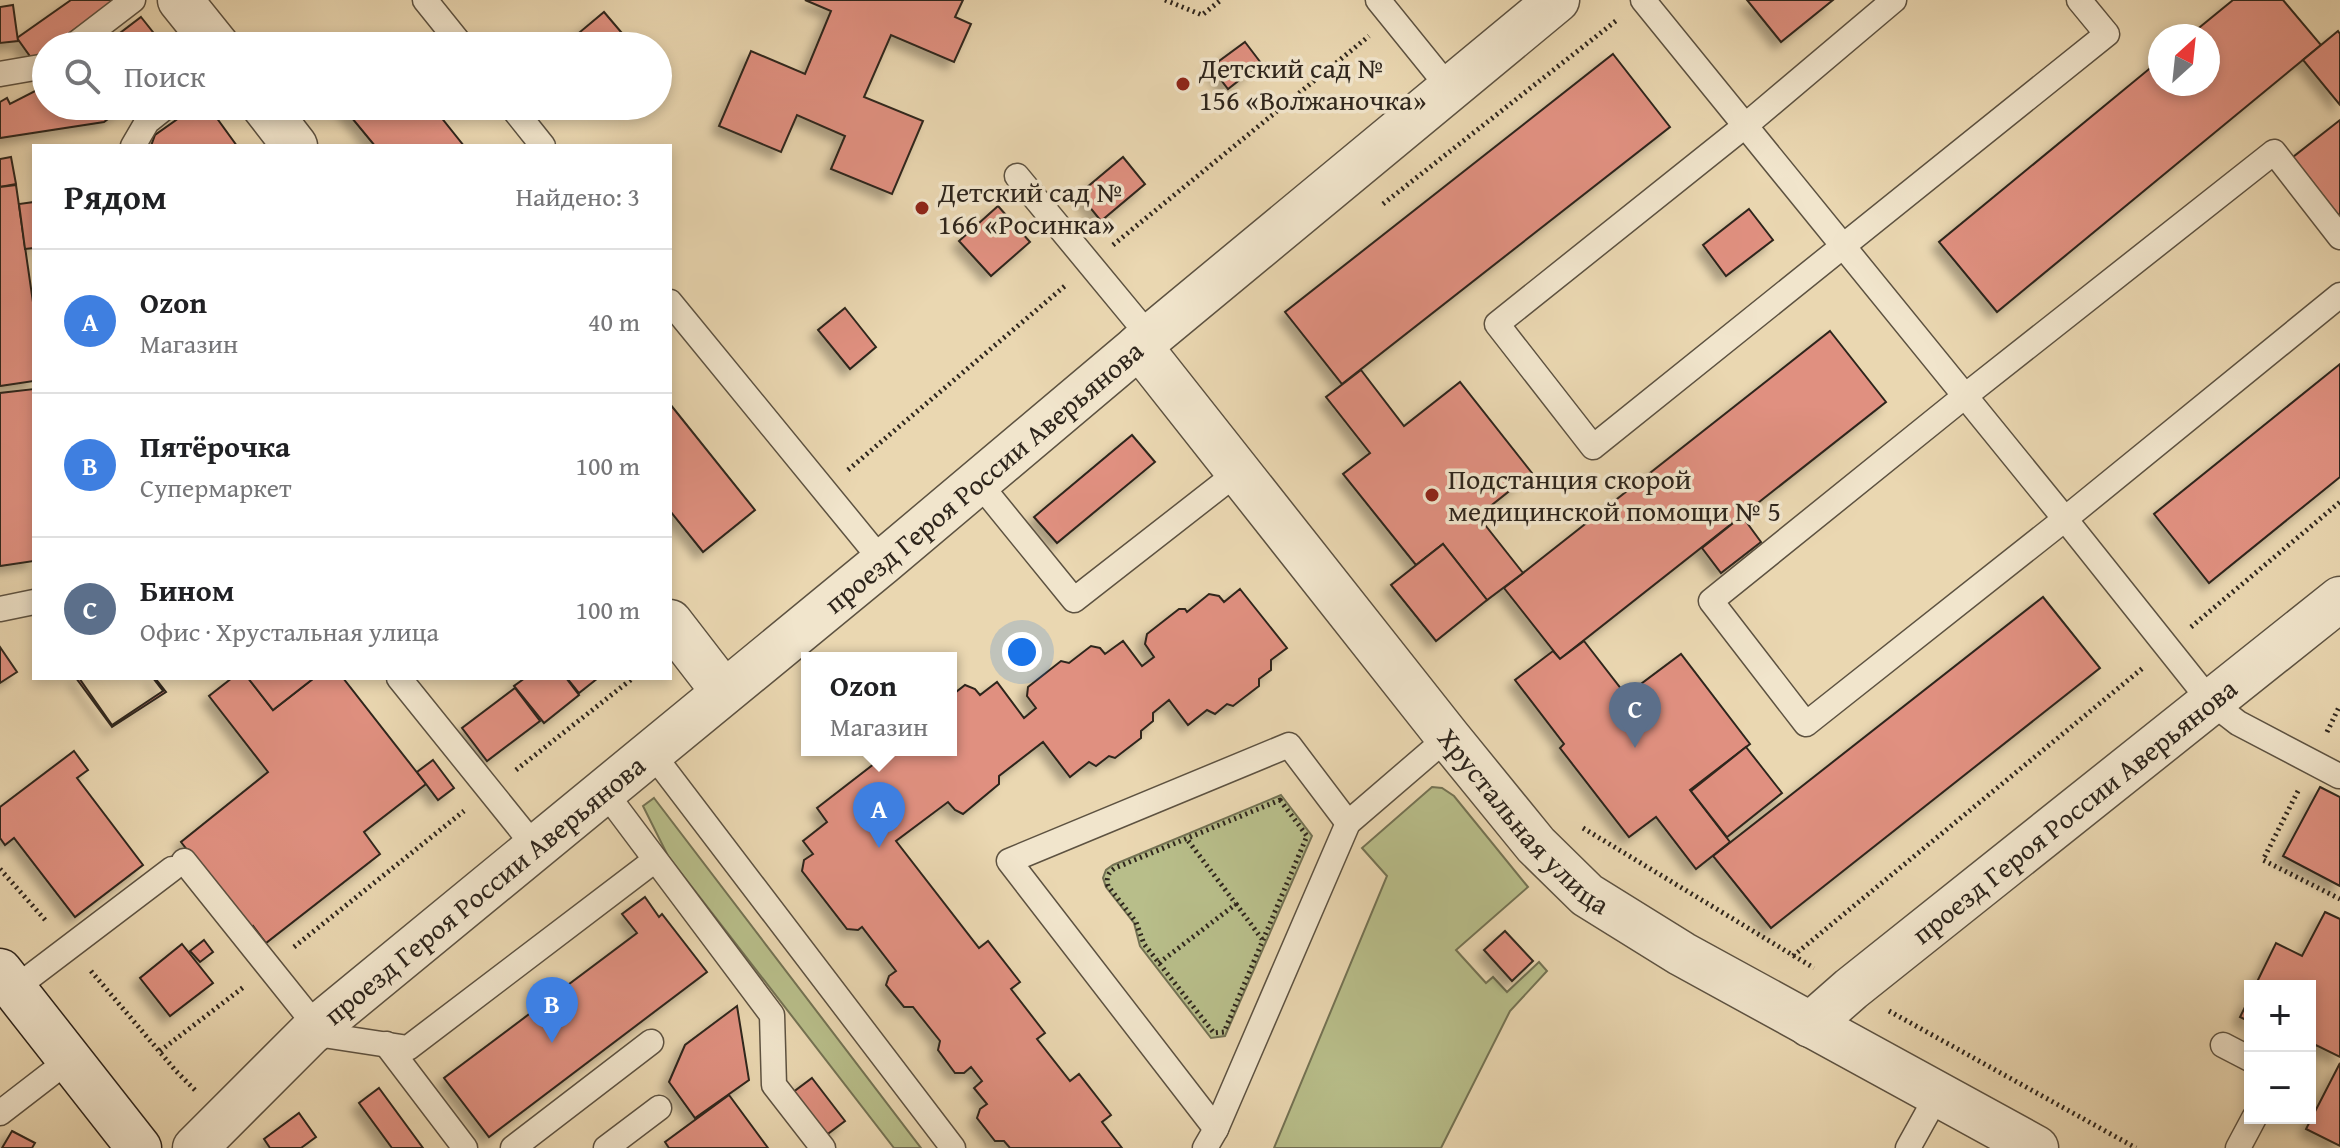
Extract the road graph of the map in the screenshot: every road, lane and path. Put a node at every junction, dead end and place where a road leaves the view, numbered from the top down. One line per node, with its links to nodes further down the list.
1 (133, 0): 11 (lane)
2 (180, 0): 12 (street)
3 (425, 0): 13 (lane)
4 (1165, 0): 5 (path)
5 (1221, 0)
6 (1378, 0): 16 (lane)
7 (1557, 0): 16 (street, проезд Героя России Аверьянова)
8 (1643, 0): 20 (lane)
9 (1894, 0): 20 (lane)
10 (2079, 0): 26 (lane)
11 (91, 32)
12 (206, 32)
13 (451, 32)
14 (32, 68): 15 (lane)
15 (0, 74)
16 (1450, 89): 29 (street, проезд Героя России Аверьянова)
17 (150, 120): 21 (lane)
18 (275, 120): 22 (street)
19 (522, 120): 23 (lane)
20 (1746, 125): 26 (lane); 26 (lane)
21 (134, 144)
22 (293, 144)
23 (541, 144)
24 (1017, 176): 29 (lane)
25 (2340, 237): 30 (lane)
26 (1844, 247): 30 (lane)
27 (2340, 295): 34 (lane)
28 (672, 304): 35 (lane)
29 (1144, 341): 31 (street, Хрустальная улица); 32 (street, проезд Героя России Аверьянова)
30 (1965, 396): 34 (lane); 34 (lane)
31 (1238, 472): 32 (lane); 45 (street, Хрустальная улица)
32 (978, 482): 35 (street, проезд Героя России Аверьянова)
33 (2340, 502): 40 (path)
34 (2065, 519): 40 (lane)
35 (883, 562): 43 (street, проезд Героя России Аверьянова)
36 (2340, 599): 44 (street, проезд Героя России Аверьянова)
37 (32, 602): 38 (lane)
38 (0, 609)
39 (672, 625): 43 (street)
40 (2168, 647): 44 (lane); 61 (path)
41 (401, 680): 49 (lane)
42 (630, 680): 49 (path)
43 (724, 692): 46 (street, проезд Героя России Аверьянова)
44 (2211, 702): 47 (lane); 65 (street, проезд Героя России Аверьянова)
45 (1448, 737): 51 (lane); 66 (street, Хрустальная улица)
46 (651, 752): 50 (street, проезд Героя России Аверьянова); 85 (lane)
47 (2312, 762): 48 (lane); 57 (path)
48 (2339, 776)
49 (490, 791): 54 (lane); 63 (path)
50 (604, 791): 54 (street, проезд Героя России Аверьянова); 55 (lane)
51 (1348, 823): 79 (lane); 79 (lane)
52 (1578, 825): 61 (path)
53 (1186, 838): 58 (path); 59 (path); 62 (path)
54 (536, 848): 67 (street, проезд Героя России Аверьянова)
55 (655, 860): 69 (lane); 84 (lane)
56 (0, 869): 60 (path)
57 (2340, 899)
58 (1236, 904): 59 (path); 62 (path)
59 (1263, 940): 62 (path)
60 (70, 947): 63 (lane); 64 (lane); 71 (path)
61 (1793, 956): 65 (path)
62 (1159, 963)
63 (269, 967): 67 (lane); 71 (path)
64 (7, 980): 73 (street)
65 (1851, 989): 66 (street, проезд Героя России Аверьянова); 88 (path)
66 (1810, 1025): 74 (street, Хрустальная улица)
67 (314, 1030): 69 (lane); 78 (street, проезд Героя России Аверьянова)
68 (651, 1042): 82 (lane)
69 (386, 1044): 81 (lane)
70 (2223, 1045): 72 (lane)
71 (160, 1051): 78 (path)
72 (2244, 1056)
73 (70, 1059): 76 (lane); 80 (street)
74 (1938, 1094): 86 (lane); 87 (street, Хрустальная улица)
75 (659, 1108): 83 (lane)
76 (0, 1113)
77 (2251, 1124): 89 (lane)
78 (210, 1133)
79 (1211, 1139)
80 (139, 1148)
81 (465, 1148)
82 (513, 1148)
83 (606, 1148)
84 (823, 1148)
85 (953, 1148)
86 (1908, 1148)
87 (2036, 1148)
88 (2136, 1148)
89 (2238, 1148)

